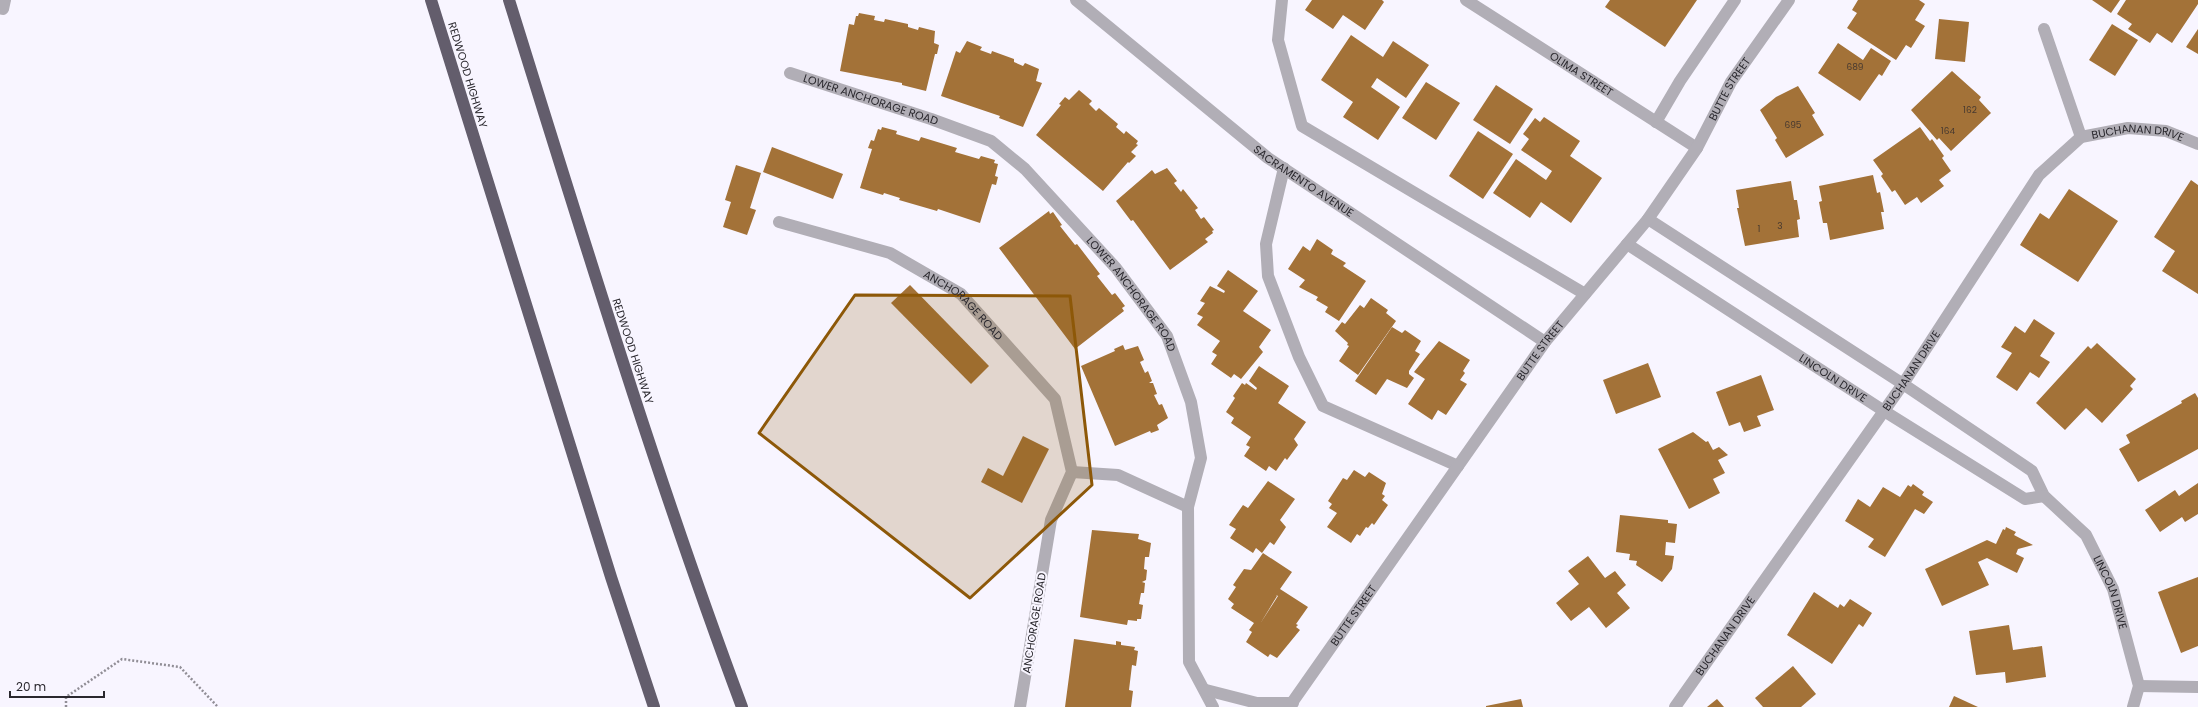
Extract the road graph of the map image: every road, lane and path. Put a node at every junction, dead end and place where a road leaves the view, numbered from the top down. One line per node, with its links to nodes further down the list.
1 (431, 0): 32 (highway, REDWOOD HIGHWAY)
2 (509, 0): 33 (highway, REDWOOD HIGHWAY)
3 (1076, 0): 14 (street, SACRAMENTO AVENUE)
4 (1282, 0): 18 (street)
5 (1466, 0): 10 (street, OLIMA STREET)
6 (1735, 0): 10 (street)
7 (1789, 0): 13 (street, BUTTE STREET)
8 (2044, 29): 11 (street)
9 (790, 73): 25 (street, LOWER ANCHORAGE ROAD)
10 (1656, 122): 13 (street, OLIMA STREET)
11 (2081, 137): 12 (street, BUCHANAN DRIVE); 20 (street, BUCHANAN DRIVE)
12 (2198, 144)
13 (1697, 148): 15 (street, BUTTE STREET)
14 (1284, 168): 19 (street, SACRAMENTO AVENUE); 22 (street)
15 (1648, 219): 17 (street, BUTTE STREET); 20 (street, LINCOLN DRIVE)
16 (779, 222): 23 (street, ANCHORAGE ROAD)
17 (1627, 244): 18 (street, BUTTE STREET); 21 (street, LINCOLN DRIVE)
18 (1585, 294): 19 (street, BUTTE STREET)
19 (1545, 342): 22 (street, BUTTE STREET)
20 (1903, 384): 21 (street, BUCHANAN DRIVE); 24 (street, LINCOLN DRIVE)
21 (1884, 411): 24 (street, LINCOLN DRIVE); 36 (street, BUCHANAN DRIVE)
22 (1458, 466): 29 (street, BUTTE STREET)
23 (1072, 472): 25 (street); 34 (street, ANCHORAGE ROAD)
24 (2044, 496): 26 (street, LINCOLN DRIVE)
25 (1188, 507): 28 (street, LOWER ANCHORAGE ROAD)
26 (2139, 686): 27 (street); 37 (street)
27 (2198, 687)
28 (1206, 690): 29 (street); 35 (street, LOWER ANCHORAGE ROAD)
29 (1291, 705)
30 (66, 707): 31 (path)
31 (218, 707)
32 (654, 707)
33 (742, 707)
34 (1020, 707)
35 (1213, 707)
36 (1675, 707)
37 (2133, 707)

